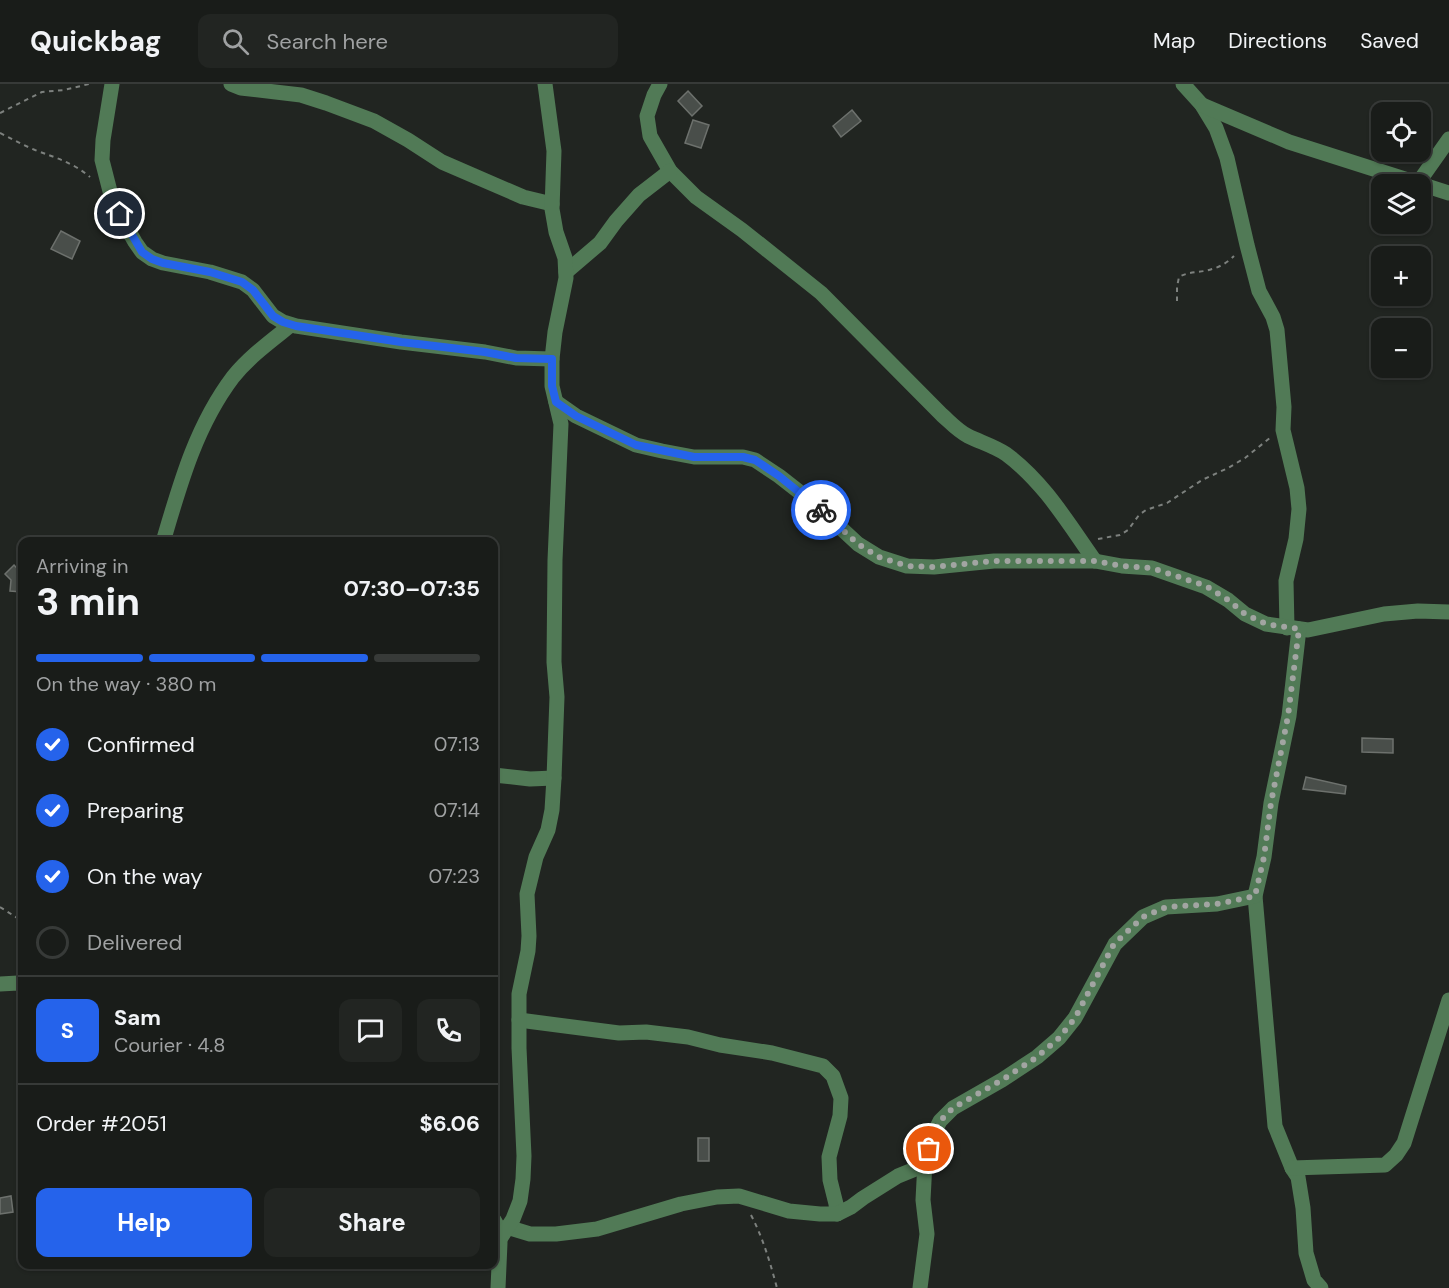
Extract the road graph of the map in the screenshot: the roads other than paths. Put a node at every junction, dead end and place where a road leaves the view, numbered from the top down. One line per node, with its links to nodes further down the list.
1 (112, 84): 15 (street)
2 (231, 84): 13 (street)
3 (545, 84): 13 (street)
4 (660, 84): 8 (street)
5 (1183, 84): 6 (street)
6 (1202, 105): 9 (street); 21 (street)
7 (1449, 139): 10 (street)
8 (670, 171): 14 (street); 19 (street)
9 (1390, 174)
10 (1424, 174)
11 (1431, 187): 12 (street)
12 (1449, 193)
13 (552, 204): 14 (street)
14 (566, 272): 16 (street)
15 (291, 325): 16 (street); 18 (street)
16 (552, 359): 17 (street)
17 (556, 402): 19 (street); 23 (street)
18 (165, 537)
19 (1095, 561): 21 (street)
20 (1449, 612): 21 (street)
21 (1293, 628): 24 (street)
22 (498, 775): 23 (street)
23 (554, 778): 28 (street)
24 (1255, 896): 29 (street); 30 (street)
25 (18, 983): 26 (street)
26 (0, 984)
27 (1449, 1002): 30 (street)
28 (519, 1020): 31 (street); 32 (street)
29 (925, 1165): 31 (street); 34 (street)
30 (1292, 1168): 35 (street)
31 (837, 1214): 32 (street)
32 (500, 1229): 33 (street)
33 (498, 1288)
34 (920, 1288)
35 (1321, 1288)

